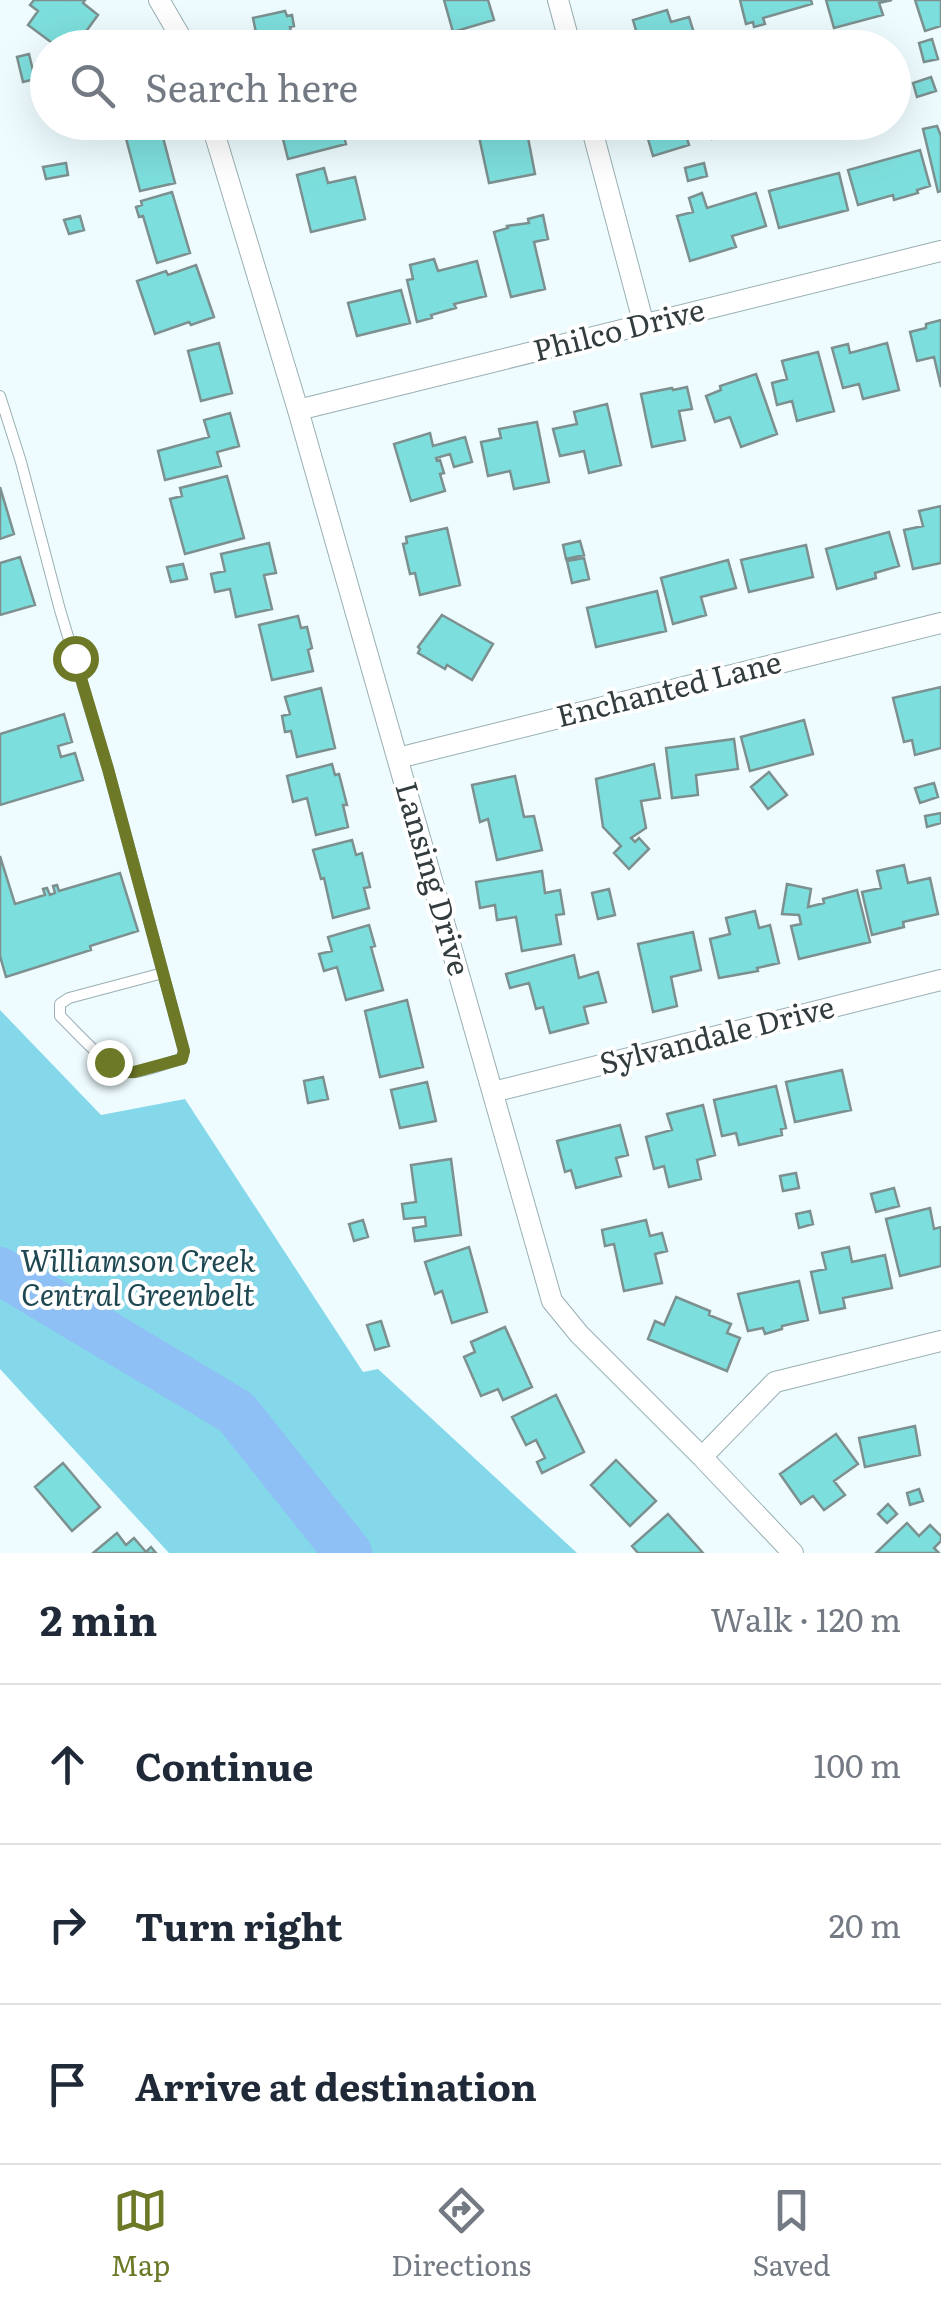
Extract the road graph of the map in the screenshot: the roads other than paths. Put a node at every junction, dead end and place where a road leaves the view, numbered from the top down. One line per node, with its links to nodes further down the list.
1 (159, 0): 3 (street)
2 (558, 0): 4 (street)
3 (176, 30)
4 (566, 30)
5 (217, 140): 10 (street, Lansing Drive)
6 (595, 140): 8 (street)
7 (941, 250): 8 (street, Philco Drive)
8 (644, 325): 10 (street, Philco Drive)
9 (0, 396): 13 (lane)
10 (298, 410): 12 (street, Lansing Drive)
11 (941, 623): 12 (street, Enchanted Lane)
12 (398, 758): 15 (street, Lansing Drive)
13 (163, 973): 13 (lane)
14 (941, 980): 15 (street, Sylvandale Drive)
15 (492, 1092): 17 (street, Lansing Drive)
16 (941, 1341): 17 (street)
17 (702, 1457): 18 (street, Lansing Drive)
18 (794, 1553)

